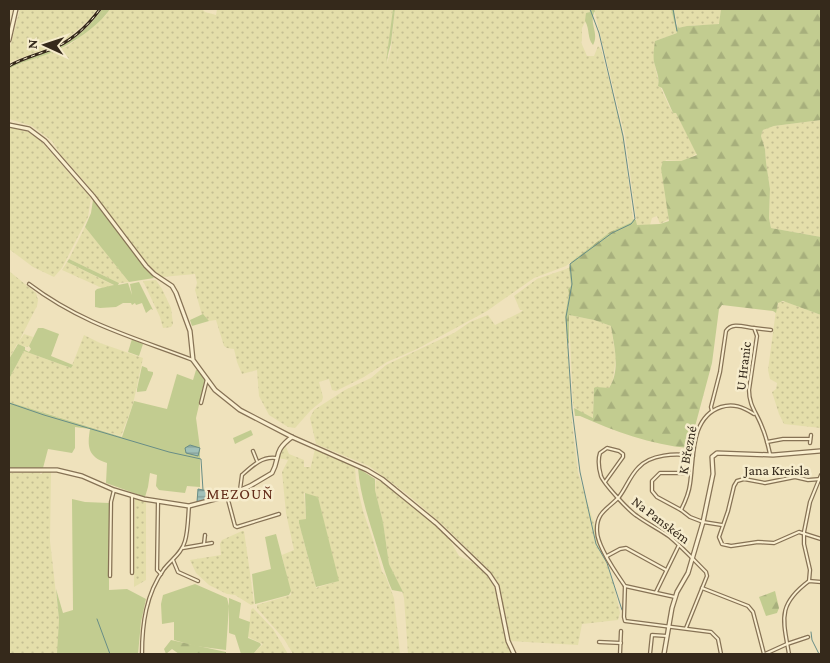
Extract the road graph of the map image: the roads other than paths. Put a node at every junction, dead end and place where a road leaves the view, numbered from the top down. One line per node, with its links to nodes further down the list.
1 (16, 9): 2 (street)
2 (9, 40)
3 (9, 125): 7 (street)
4 (29, 284): 7 (street)
5 (754, 328): 6 (street); 10 (street, U Hranic); 11 (street, U Hranic)
6 (771, 330)
7 (193, 360): 8 (street)
8 (207, 379): 9 (street); 13 (street)
9 (201, 403)
10 (712, 411): 11 (street); 20 (street, K Březné)
11 (754, 414): 15 (street, U Hranic)
12 (811, 435): 14 (street)
13 (292, 437): 21 (street); 69 (street)
14 (810, 439): 15 (street); 16 (street)
15 (767, 442): 19 (street, U Hranic)
16 (810, 443)
17 (253, 451): 22 (street)
18 (821, 451): 19 (street)
19 (770, 454): 37 (street)
20 (693, 456): 24 (street, K Březné); 32 (street)
21 (276, 458): 22 (street); 29 (street)
22 (257, 461): 29 (street)
23 (9, 470): 28 (street)
24 (691, 473): 35 (street, K Březné); 35 (street)
25 (821, 475): 26 (street)
26 (821, 479): 38 (street, Jana Kreisla); 39 (street)
27 (605, 482): 27 (street); 32 (street, Na Panském)
28 (114, 490): 30 (street); 52 (street)
29 (240, 490): 31 (street)
30 (132, 496): 33 (street); 50 (street)
31 (227, 496): 34 (street); 36 (street)
32 (618, 498): 44 (street, Na Panském); 46 (street)
33 (158, 502): 34 (street); 51 (street)
34 (189, 506): 45 (street)
35 (681, 510): 37 (street)
36 (279, 514)
37 (703, 522): 38 (street); 47 (street)
38 (723, 525): 39 (street, Jana Kreisla)
39 (804, 532): 41 (street); 54 (street)
40 (205, 535): 43 (street)
41 (821, 538)
42 (212, 543): 43 (street)
43 (204, 544): 45 (street)
44 (678, 545): 47 (street, Na Panském); 49 (street)
45 (183, 548): 48 (street)
46 (607, 556): 49 (street); 56 (street)
47 (692, 558): 57 (street, Na Panském); 59 (street)
48 (173, 559): 51 (street); 53 (street)
49 (666, 570): 58 (street)
50 (132, 573)
51 (161, 574): 68 (street)
52 (110, 576)
53 (198, 581)
54 (810, 581): 55 (street); 67 (street)
55 (821, 582)
56 (625, 586): 58 (street); 60 (street)
57 (702, 588): 61 (street); 74 (street)
58 (656, 592): 59 (street)
59 (675, 597): 60 (street)
60 (669, 626): 61 (street); 63 (street)
61 (686, 628): 73 (street)
62 (622, 631): 66 (street)
63 (667, 636): 71 (street); 72 (street)
64 (808, 637): 67 (street)
65 (599, 642): 66 (street)
66 (621, 643): 70 (street)
67 (787, 644): 74 (street); 75 (street)
68 (142, 654)
69 (514, 654)
70 (620, 654)
71 (650, 654)
72 (664, 654)
73 (722, 654)
74 (764, 654)
75 (789, 654)

